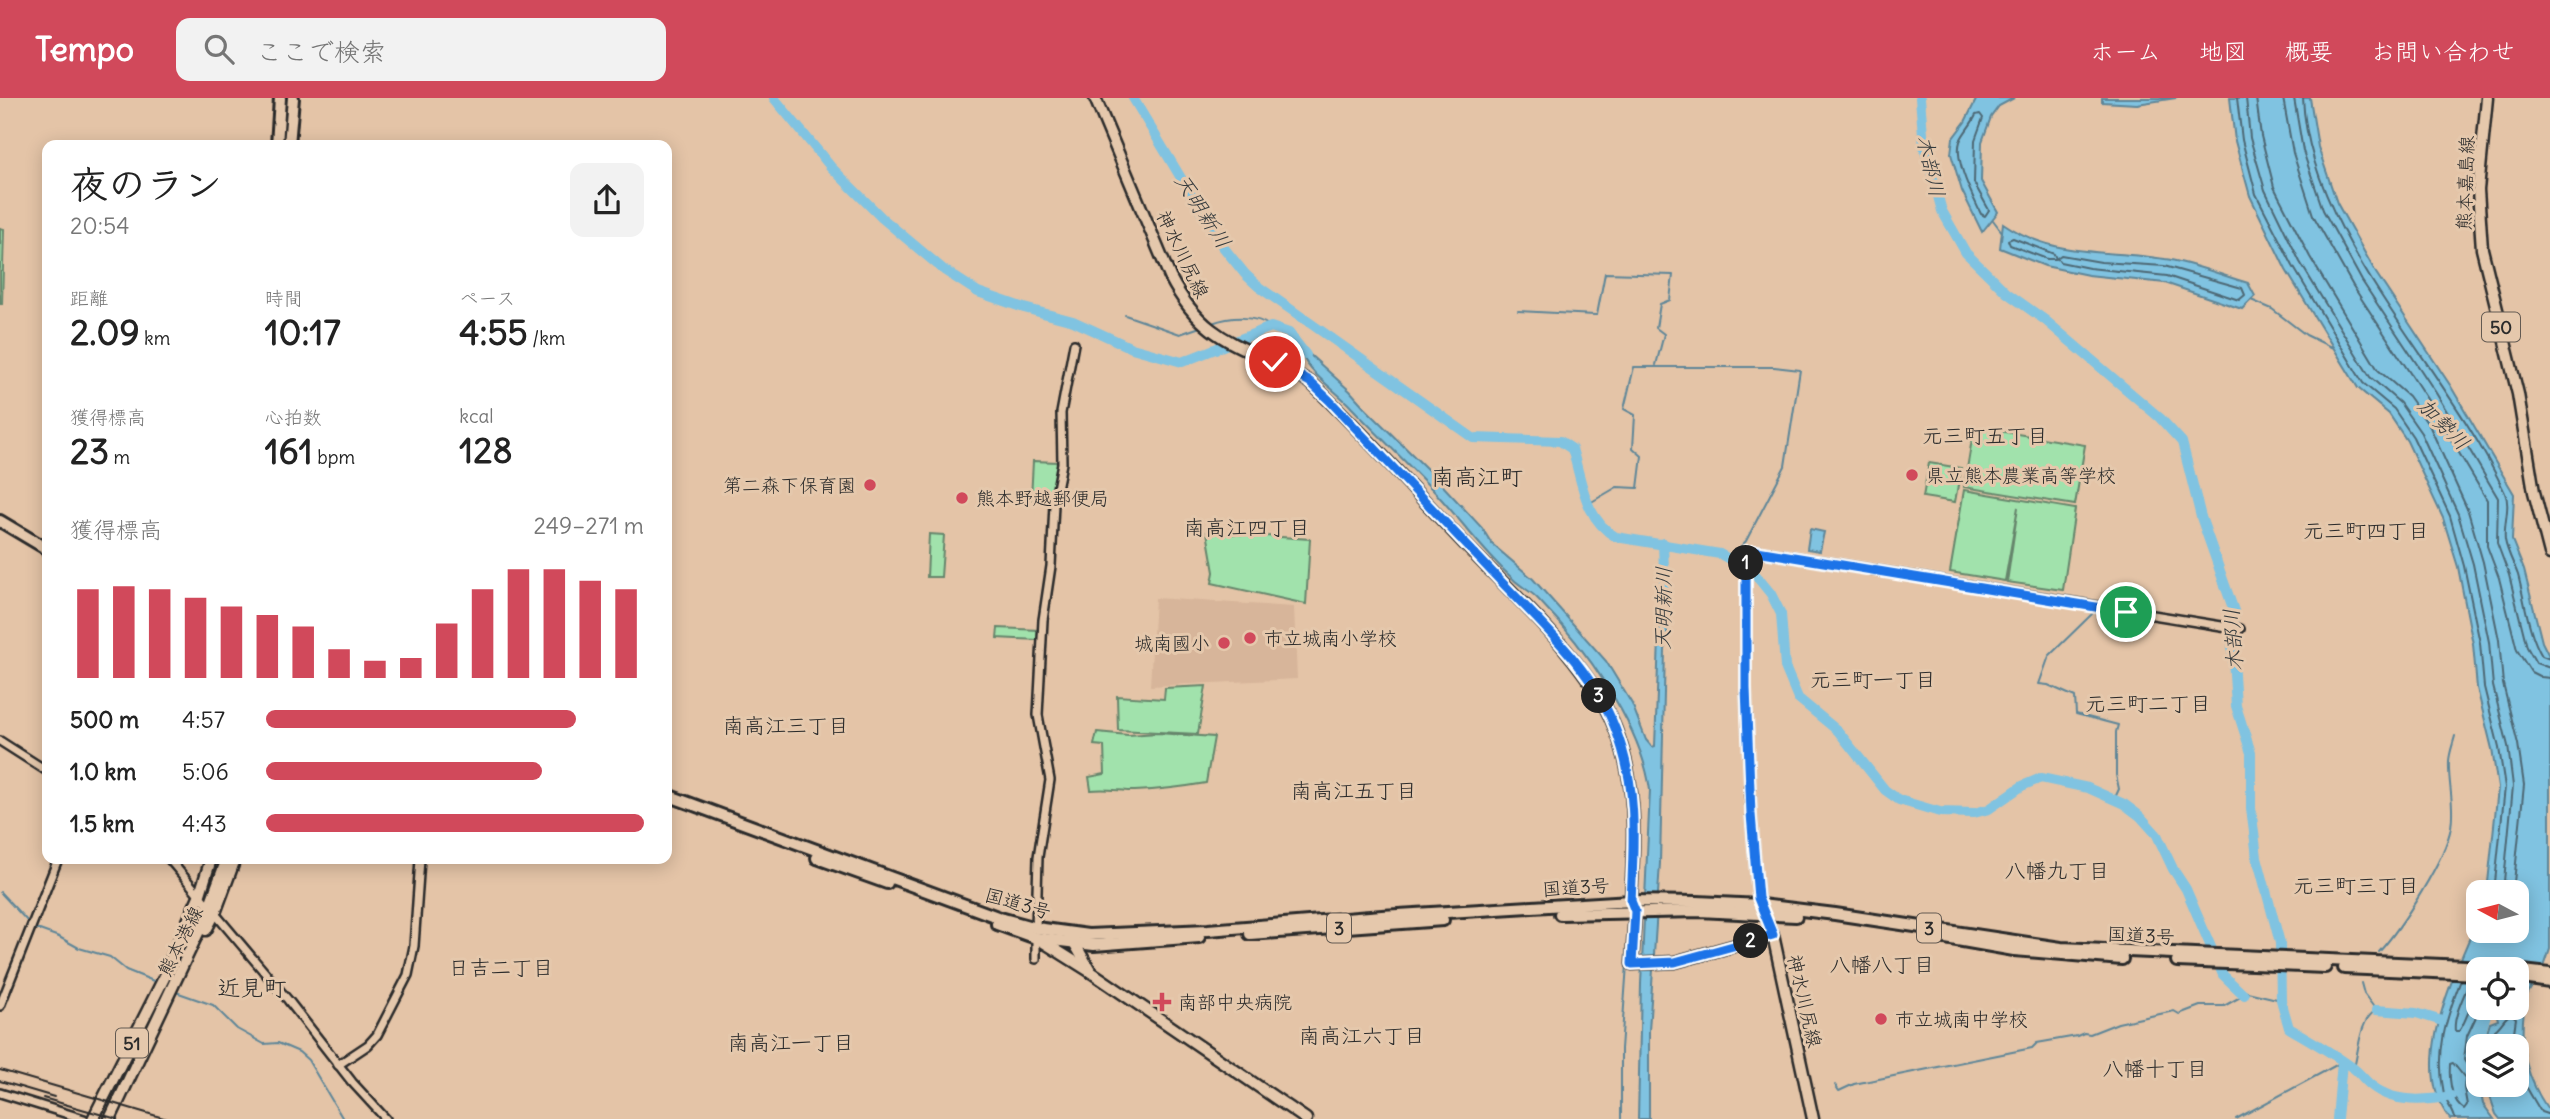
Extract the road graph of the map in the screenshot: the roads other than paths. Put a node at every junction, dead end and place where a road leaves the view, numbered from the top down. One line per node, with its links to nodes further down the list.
1 (280, 98): 5 (highway)
2 (293, 98): 6 (highway)
3 (1095, 98): 26 (main road, 神水川尻線)
4 (2487, 98): 12 (main road, 熊本嘉島線 / 50)
5 (277, 140)
6 (289, 140)
7 (1074, 344): 28 (street)
8 (0, 521): 10 (highway)
9 (0, 528): 11 (highway)
10 (42, 546)
11 (42, 552)
12 (2550, 554)
13 (2239, 629): 27 (street)
14 (0, 741): 15 (street)
15 (42, 768)
16 (672, 797): 28 (highway, 国道3号 / 3)
17 (672, 804): 28 (highway, 国道3号 / 3)
18 (56, 864): 40 (street)
19 (173, 864): 25 (street)
20 (211, 864): 25 (main road, 熊本港線 / 51)
21 (217, 864): 25 (main road, 熊本港線 / 51)
22 (225, 864): 25 (main road, 熊本港線 / 51)
23 (232, 864): 25 (main road, 熊本港線 / 51)
24 (420, 864): 41 (street)
25 (207, 903): 41 (street); 44 (main road, 熊本港線 / 51); 45 (main road, 熊本港線 / 51)
26 (1638, 906): 27 (highway, 国道3号 / 3); 29 (main road, 神水川尻線); 30 (highway, 国道3号 / 3); 31 (highway, 国道3号 / 3)
27 (1763, 910): 29 (street); 34 (highway, 国道3号 / 3)
28 (1036, 933): 30 (highway, 国道3号 / 3); 32 (street); 33 (main road)
29 (1773, 935): 48 (main road, 神水川尻線)
30 (1072, 938): 31 (highway, 国道3号 / 3); 33 (main road); 35 (main road)
31 (1094, 944): 35 (main road)
32 (1036, 959)
33 (1076, 963): 35 (main road)
34 (2442, 969): 36 (highway, 国道3号 / 3); 37 (highway, 国道3号 / 3)
35 (1091, 972): 47 (main road)
36 (2466, 972)
37 (2550, 974)
38 (2529, 979): 39 (highway)
39 (2550, 982)
40 (0, 1006)
41 (338, 1065): 46 (street)
42 (0, 1093): 43 (street)
43 (85, 1119)
44 (93, 1119)
45 (110, 1119)
46 (386, 1119)
47 (1306, 1119)
48 (1813, 1119)

